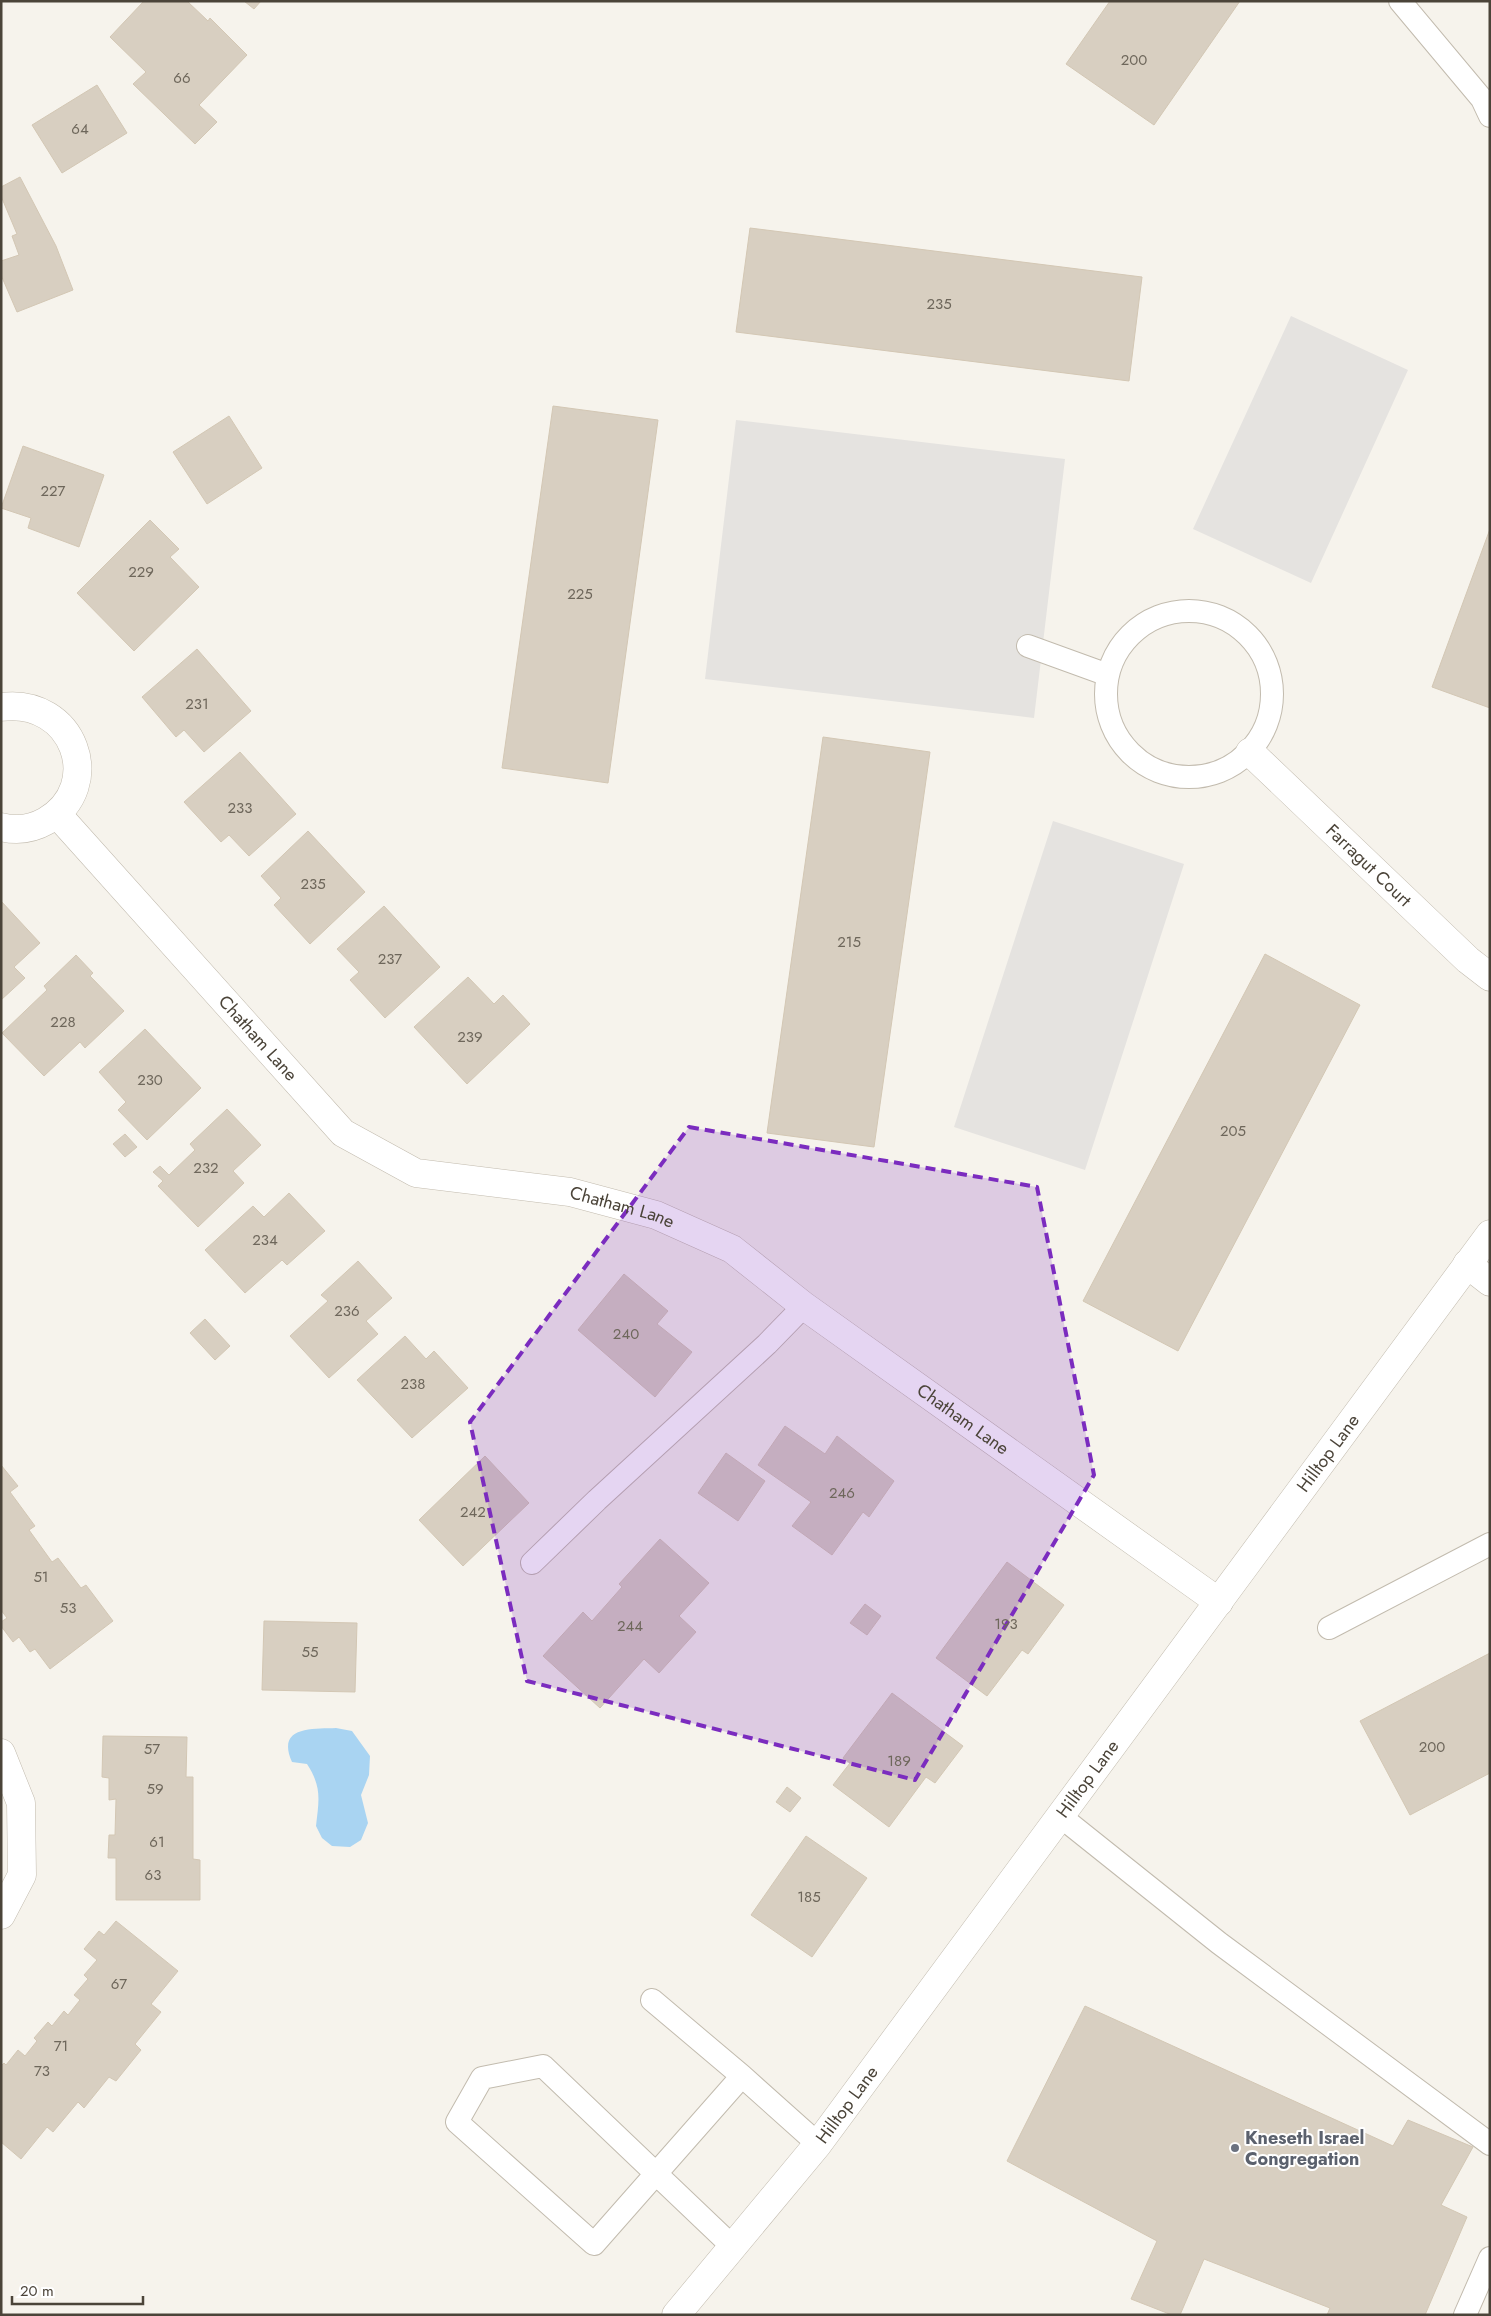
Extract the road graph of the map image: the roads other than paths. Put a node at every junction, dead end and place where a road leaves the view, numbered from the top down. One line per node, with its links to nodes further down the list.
1 (1400, 1): 2 (lane)
2 (1487, 103)
3 (1028, 646): 4 (lane)
4 (1108, 674): 6 (lane); 6 (lane)
5 (1, 707): 7 (street)
6 (1250, 752): 9 (street, Farragut Court)
7 (57, 814): 8 (street); 13 (street, Chatham Lane)
8 (1, 827)
9 (1490, 977)
10 (1490, 1234): 11 (street, Hilltop Lane)
11 (1467, 1264): 12 (street); 16 (street, Hilltop Lane)
12 (1490, 1282)
13 (804, 1306): 15 (lane); 16 (street, Chatham Lane)
14 (1490, 1544): 17 (lane)
15 (532, 1563)
16 (1219, 1602): 19 (street, Hilltop Lane)
17 (1330, 1628)
18 (1, 1753): 20 (street)
19 (1060, 1816): 23 (street, Hilltop Lane); 24 (lane)
20 (1, 1915)
21 (652, 2000): 22 (lane)
22 (742, 2076): 23 (lane); 25 (lane)
23 (818, 2144): 26 (street, Hilltop Lane)
24 (1490, 2144)
25 (656, 2174): 25 (lane); 26 (lane)
26 (733, 2247): 28 (street, Hilltop Lane)
27 (1490, 2258): 29 (lane)
28 (676, 2315)
29 (1465, 2315)

